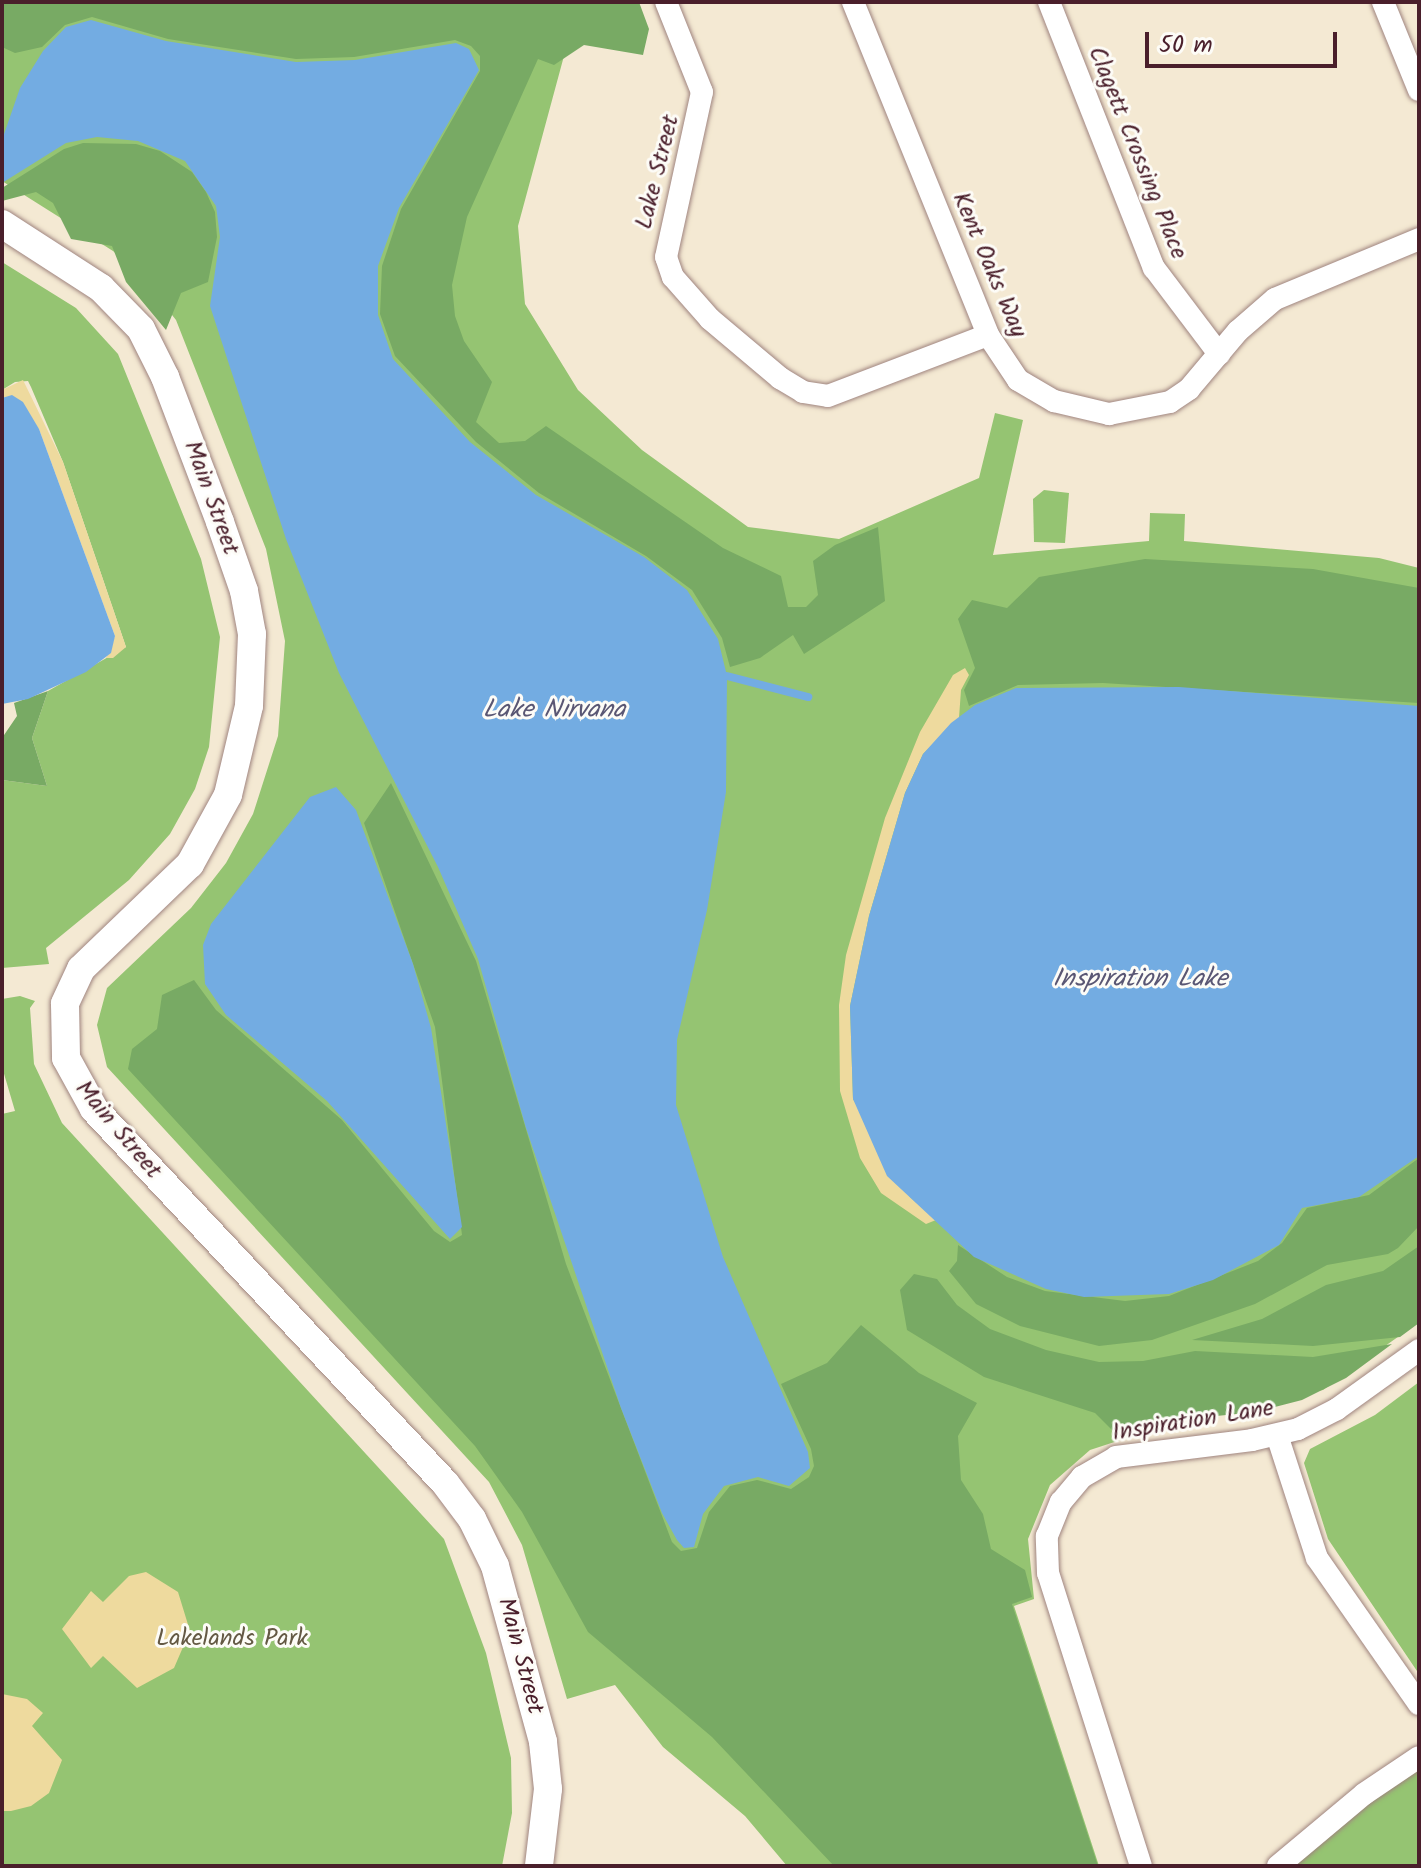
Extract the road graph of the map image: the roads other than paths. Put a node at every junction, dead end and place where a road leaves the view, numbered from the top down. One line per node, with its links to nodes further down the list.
1 (666, 2): 8 (street, Lake Street)
2 (853, 2): 8 (street, Kent Oaks Way)
3 (1049, 2): 9 (street, Clagett Crossing Place)
4 (1383, 2): 5 (street)
5 (1419, 90)
6 (2, 224): 14 (street, Main Street)
7 (1419, 239): 9 (street, Kent Oaks Way)
8 (988, 335): 9 (street, Kent Oaks Way)
9 (1219, 354)
10 (1419, 1350): 11 (street, Inspiration Lane)
11 (1277, 1435): 12 (street); 15 (street, Inspiration Lane)
12 (1419, 1704)
13 (1419, 1757): 16 (street)
14 (539, 1866)
15 (1141, 1866)
16 (1278, 1866)

